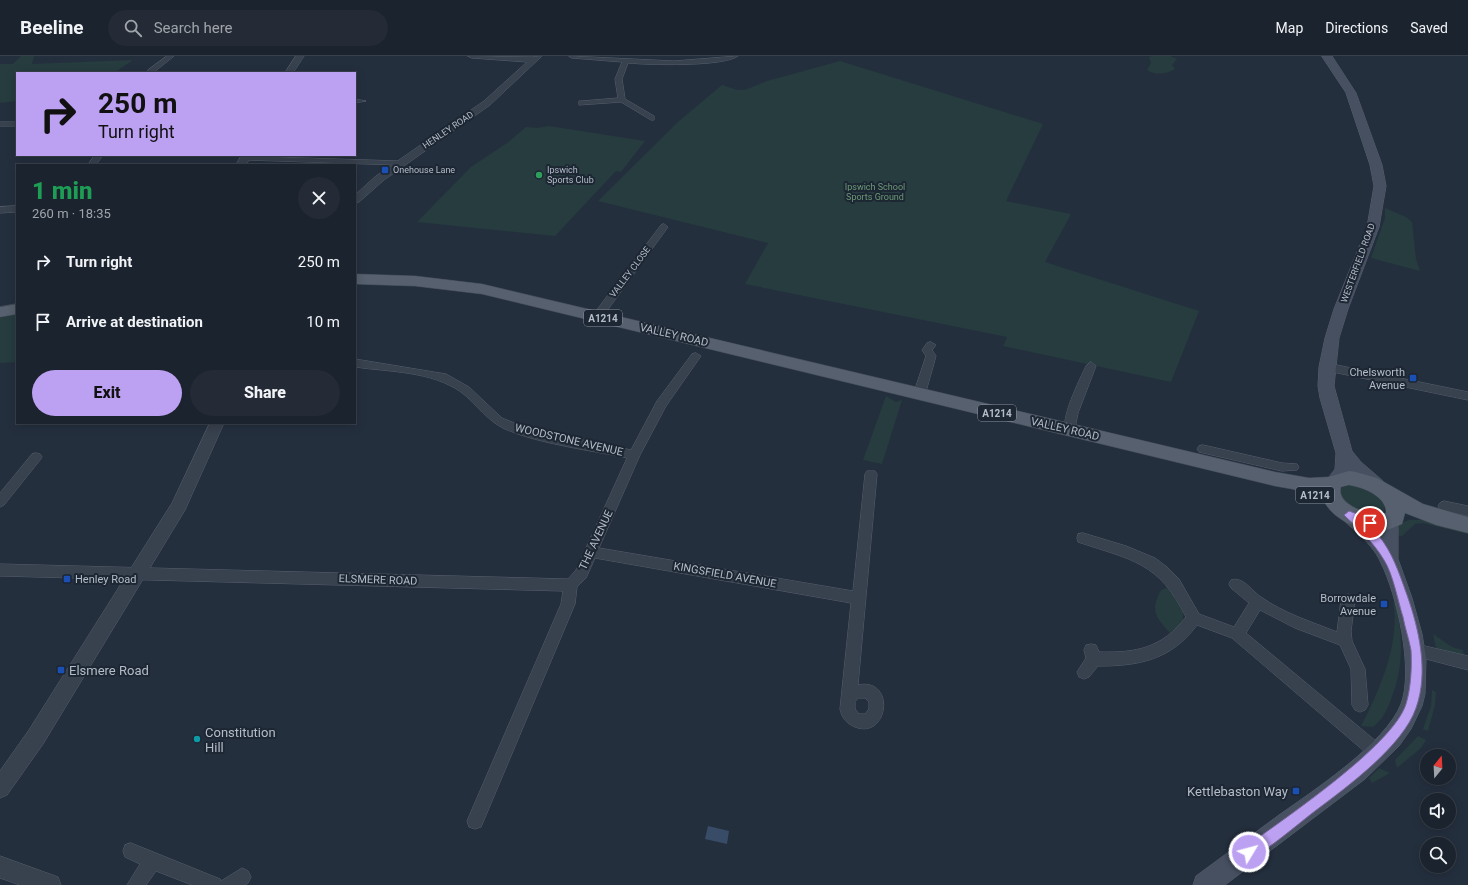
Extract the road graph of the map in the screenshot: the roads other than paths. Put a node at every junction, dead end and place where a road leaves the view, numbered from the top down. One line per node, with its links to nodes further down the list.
1 (171, 56): 9 (street)
2 (300, 56): 10 (street)
3 (472, 56): 7 (street)
4 (572, 56): 8 (street)
5 (736, 56): 8 (street)
6 (1327, 56): 30 (main road, WESTERFIELD ROAD)
7 (536, 58): 17 (street, HENLEY ROAD)
8 (626, 61): 11 (street)
9 (148, 72)
10 (290, 72)
11 (622, 100): 12 (street); 13 (street)
12 (582, 103)
13 (651, 118)
14 (0, 124): 15 (street)
15 (16, 124)
16 (244, 159): 17 (street)
17 (399, 164): 18 (street, HENLEY ROAD)
18 (356, 199)
19 (16, 209): 20 (street)
20 (0, 210)
21 (664, 227): 25 (street, VALLEY CLOSE)
22 (356, 280): 25 (main road, VALLEY ROAD / A1214)
23 (16, 309): 24 (main road)
24 (0, 312)
25 (596, 317): 31 (main road, VALLEY ROAD / A1214)
26 (925, 347): 31 (street)
27 (696, 356): 36 (street, THE AVENUE)
28 (356, 363): 36 (street, WOODSTONE AVENUE)
29 (1091, 366): 34 (street)
30 (1327, 367): 32 (street); 35 (main road, WESTERFIELD ROAD)
31 (919, 395): 34 (main road, VALLEY ROAD / A1214)
32 (1468, 396)
33 (217, 424): 52 (street)
34 (1070, 430): 38 (main road, VALLEY ROAD / A1214)
35 (1344, 453): 40 (main road, WESTERFIELD ROAD); 41 (main road, WESTERFIELD ROAD)
36 (634, 455): 49 (street, THE AVENUE)
37 (36, 457): 42 (street)
38 (1282, 473): 40 (main road, VALLEY ROAD / A1214); 45 (main road, VALLEY ROAD / A1214)
39 (871, 474): 55 (street)
40 (1334, 482): 41 (main road, VALLEY ROAD); 45 (main road)
41 (1381, 490): 43 (main road); 46 (main road)
42 (0, 502)
43 (1438, 511): 44 (street); 46 (main road); 47 (main road)
44 (1468, 511)
45 (1346, 512): 46 (main road, VALLEY ROAD); 50 (main road)
46 (1392, 520): 50 (main road)
47 (1468, 525)
48 (1081, 537): 58 (street)
49 (592, 552): 54 (street, THE AVENUE); 55 (street, KINGSFIELD AVENUE)
50 (1389, 559): 61 (main road)
51 (0, 570): 52 (street)
52 (137, 574): 54 (street, ELSMERE ROAD); 67 (street)
53 (1236, 584): 57 (street)
54 (571, 585): 68 (street, THE AVENUE)
55 (857, 598): 64 (street)
56 (1348, 600): 60 (street)
57 (1257, 602): 59 (street); 60 (street)
58 (1194, 618): 59 (street); 63 (street)
59 (1237, 634): 66 (street)
60 (1345, 641): 65 (street)
61 (1416, 650): 62 (street); 66 (main road)
62 (1468, 663)
63 (1084, 672)
64 (849, 696)
65 (1360, 705)
66 (1377, 752): 75 (main road)
67 (0, 788)
68 (475, 820)
69 (131, 851): 70 (street)
70 (153, 861): 73 (street); 74 (street)
71 (0, 867): 72 (street)
72 (50, 885)
73 (136, 885)
74 (214, 885)
75 (1205, 885)

